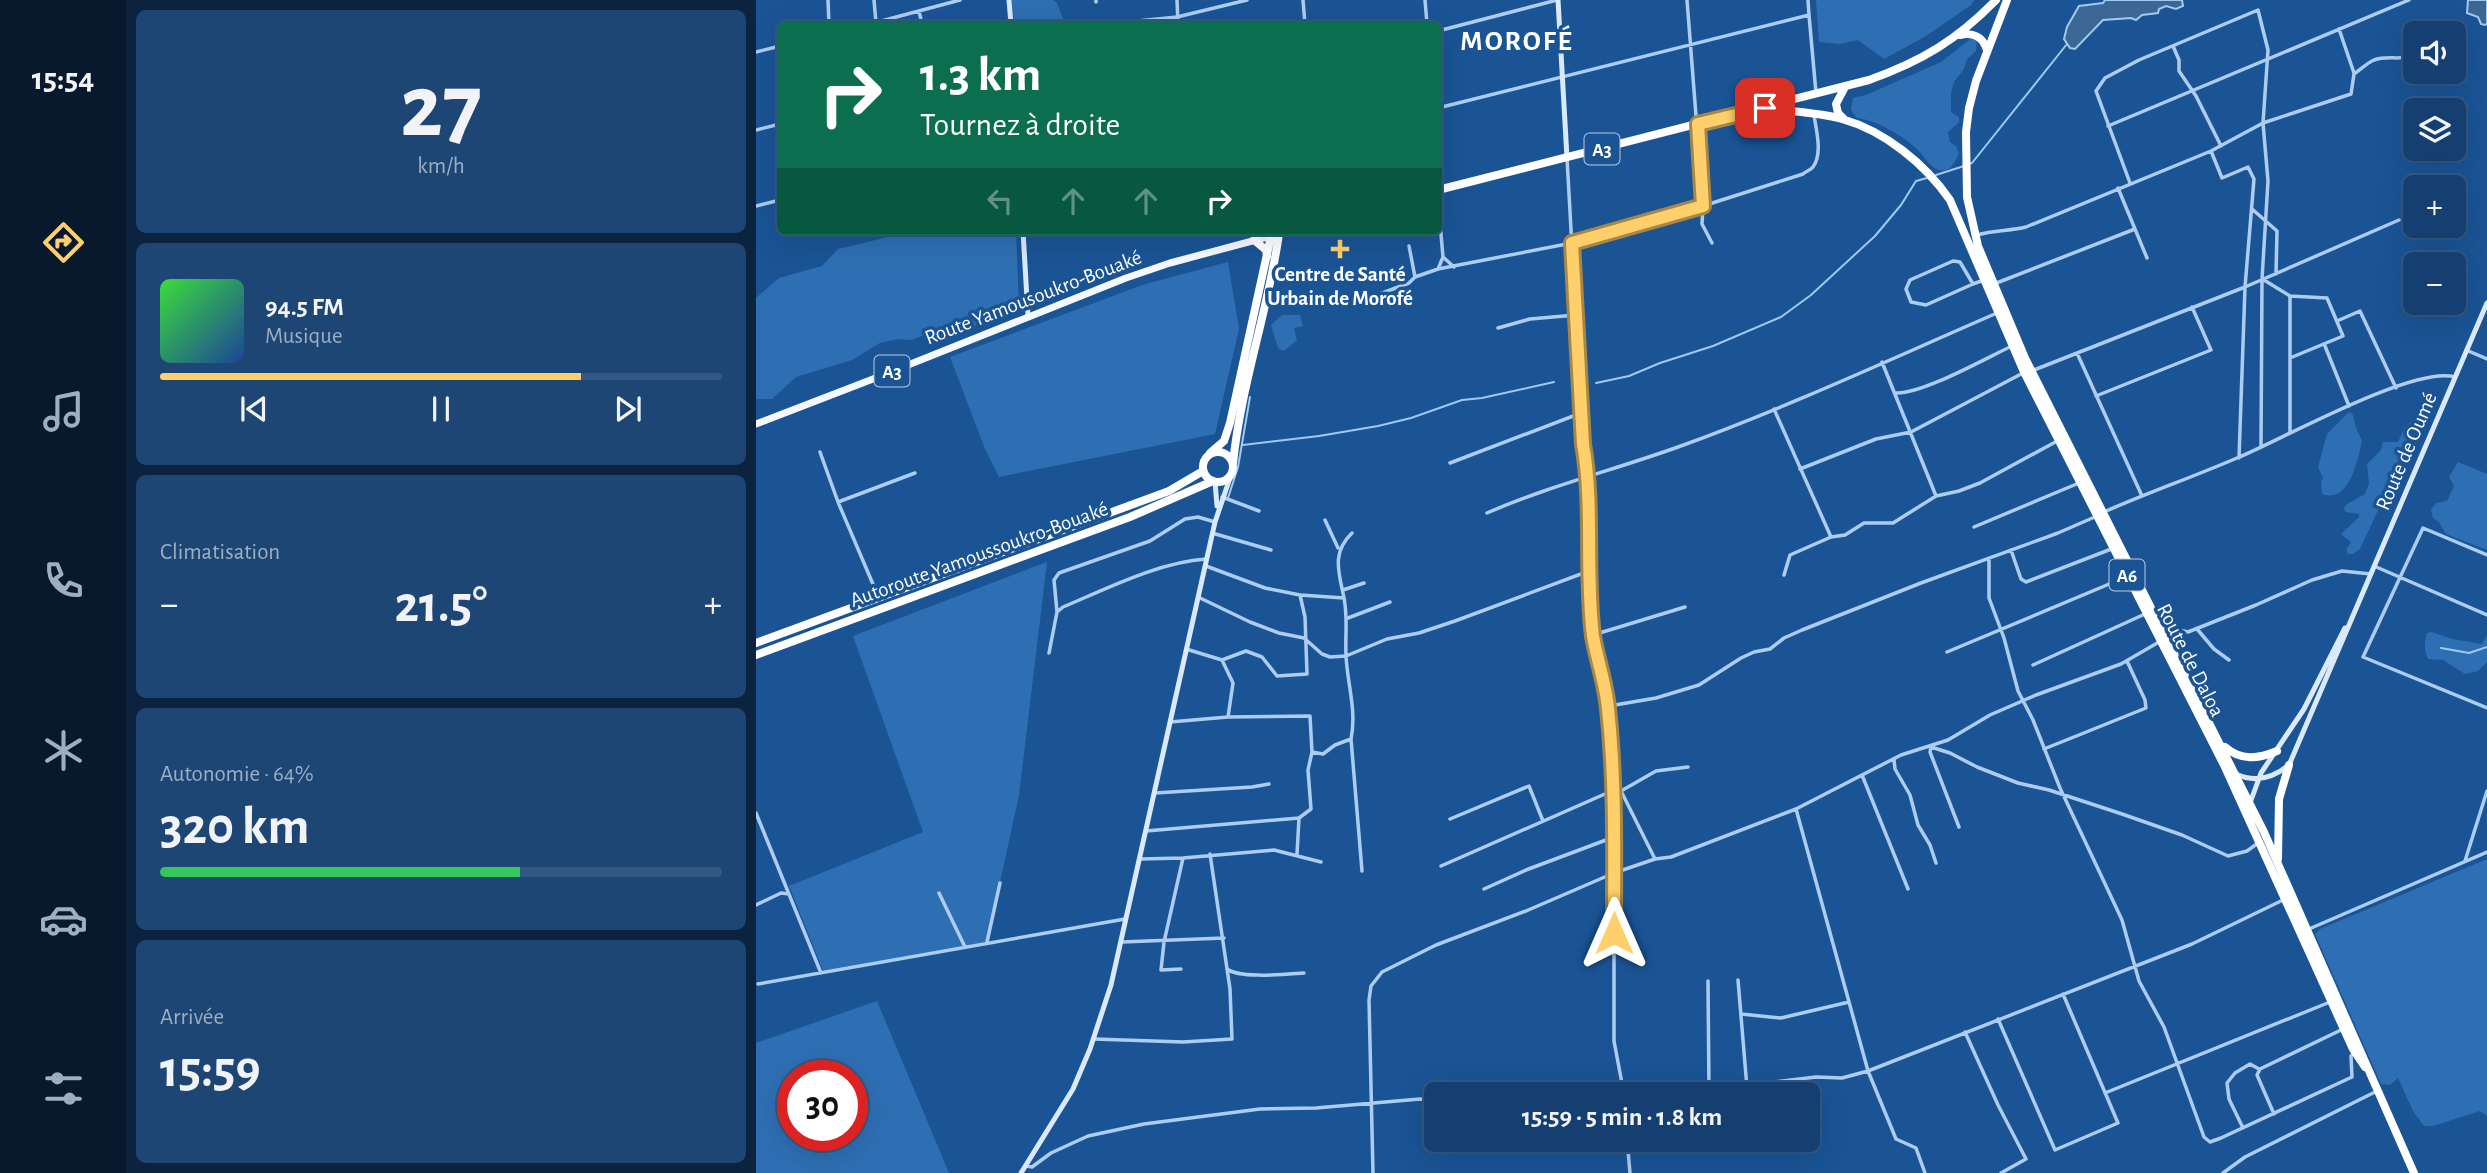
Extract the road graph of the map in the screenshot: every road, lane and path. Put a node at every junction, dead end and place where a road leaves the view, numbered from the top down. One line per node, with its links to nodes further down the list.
1 (828, 0): 18 (street)
2 (874, 0): 19 (street)
3 (961, 0): 15 (street)
4 (1009, 0): 22 (street)
5 (1177, 0): 17 (street)
6 (1247, 0): 17 (street)
7 (1303, 0): 25 (street)
8 (1425, 0): 26 (street)
9 (1558, 0): 28 (street); 38 (street)
10 (1687, 0): 31 (street)
11 (1808, 0): 16 (street)
12 (1996, 0): 29 (highway, A3)
13 (2007, 0): 33 (highway, A6)
14 (2409, 0): 27 (street)
15 (919, 11): 20 (street); 21 (street)
16 (1809, 15): 31 (street); 41 (street)
17 (1177, 17): 23 (street); 24 (street)
18 (830, 21)
19 (877, 21)
20 (887, 21)
21 (921, 21)
22 (1011, 21)
23 (1137, 21)
24 (1178, 21)
25 (1305, 21)
26 (1427, 21)
27 (2339, 29): 35 (street); 37 (street)
28 (1442, 30)
29 (1960, 35): 33 (highway); 39 (highway, A3)
30 (2173, 46): 35 (street); 40 (street); 49 (street)
31 (1690, 47): 38 (street); 47 (street)
32 (777, 48): 34 (street)
33 (1987, 50): 68 (highway, A6)
34 (756, 52)
35 (2267, 59): 40 (street); 46 (street)
36 (2403, 59): 37 (street)
37 (2354, 74): 46 (street)
38 (1562, 77): 42 (street); 53 (street)
39 (1845, 87): 41 (highway, A3); 45 (highway)
40 (2191, 91): 49 (street); 51 (street)
41 (1816, 95): 43 (highway, A3)
42 (1442, 107)
43 (1765, 108): 44 (highway, A6); 47 (highway, A3)
44 (1814, 115): 45 (highway, A6); 59 (street)
45 (1844, 120): 68 (highway, Route de Daloa / A6)
46 (2263, 123): 51 (street); 61 (street)
47 (1698, 124): 53 (highway, A3); 59 (street)
48 (777, 125): 50 (street)
49 (2108, 126): 54 (street)
50 (756, 130)
51 (2221, 146): 52 (street)
52 (2211, 150): 54 (street); 60 (street)
53 (1567, 158): 56 (highway, A3); 70 (street)
54 (2130, 183): 55 (street)
55 (2118, 188): 63 (street); 68 (street)
56 (1442, 189)
57 (777, 201): 58 (street)
58 (756, 206)
59 (1703, 206): 70 (street); 71 (street)
60 (2252, 209): 61 (street); 83 (street)
61 (2266, 220): 78 (street); 80 (street)
62 (2399, 220): 78 (street)
63 (2135, 229): 75 (street); 81 (street)
64 (1023, 235): 90 (street)
65 (1275, 235): 69 (main road, Route Yamousoukro-Bouaké / A3); 73 (highway)
66 (1288, 235): 73 (highway)
67 (1441, 235): 74 (street)
68 (1971, 237): 81 (highway, Route de Daloa / A6)
69 (1254, 240): 73 (highway); 90 (main road, Route Yamousoukro-Bouaké / A3)
70 (1572, 243): 76 (street); 89 (street)
71 (1712, 243)
72 (1409, 246): 79 (street)
73 (1271, 257): 114 (highway); 116 (highway)
74 (1443, 257): 76 (street); 77 (street)
75 (2147, 258)
76 (1454, 267): 77 (street)
77 (1438, 269): 79 (street)
78 (2276, 274): 80 (street)
79 (1415, 276): 85 (street)
80 (2262, 279): 83 (street); 84 (street); 112 (street)
81 (1989, 282): 82 (street); 88 (highway, Route de Daloa / A6); 100 (highway, Route de Daloa / A6)
82 (1973, 284): 82 (street)
83 (2245, 287): 87 (street); 115 (street)
84 (2290, 296): 91 (street); 97 (street)
85 (1369, 298)
86 (2487, 303): 95 (street, Route de Oumé)
87 (2192, 307): 96 (street); 104 (street)
88 (1999, 313): 94 (highway, Route de Daloa / A6); 99 (street)
89 (1576, 315): 92 (street); 107 (street)
90 (1028, 316): 108 (main road, Route Yamousoukro-Bouaké / A3)
91 (2337, 321): 93 (street); 102 (street)
92 (1498, 328)
93 (2325, 345): 97 (street); 105 (street)
94 (2013, 346): 100 (highway, Route de Daloa / A6); 103 (street)
95 (2466, 350): 98 (street); 101 (street, Route de Oumé)
96 (2077, 353): 100 (street); 104 (street)
97 (2290, 358): 110 (street)
98 (2487, 359)
99 (1882, 362): 103 (street); 106 (street)
100 (2028, 372): 109 (street); 111 (highway, Route de Daloa / A6); 132 (highway, Route de Daloa / A6)
101 (2455, 377): 102 (street); 147 (street, Route de Oumé)
102 (2396, 388): 105 (street)
103 (1895, 393): 109 (street)
104 (2096, 396): 126 (street)
105 (2348, 406): 110 (street)
106 (1774, 409): 118 (street); 122 (street)
107 (1581, 412): 117 (street); 122 (street)
108 (756, 424)
109 (1911, 432): 118 (street); 125 (street)
110 (2290, 433): 112 (street)
111 (2059, 440): 124 (highway, Route de Daloa / A6); 125 (street)
112 (2261, 447): 115 (street)
113 (820, 452): 128 (street)
114 (1210, 453): 116 (highway); 119 (highway)
115 (2239, 458): 126 (street)
116 (1233, 463): 121 (highway)
117 (1450, 463)
118 (1800, 469): 138 (street)
119 (1203, 471): 123 (highway); 157 (highway, Autoroute Yamoussoukro-Bouaké)
120 (915, 473): 128 (street)
121 (1231, 475): 123 (highway); 127 (street)
122 (1588, 475): 131 (street); 148 (street)
123 (1214, 482): 129 (street); 176 (highway, Autoroute Yamoussoukro-Bouaké)
124 (2081, 482): 132 (highway, Route de Daloa / A6); 135 (street)
125 (1936, 496): 138 (street)
126 (2142, 496): 132 (street)
127 (1222, 497): 129 (street); 130 (street)
128 (838, 502): 157 (street)
129 (1217, 509): 134 (street)
130 (1259, 511)
131 (1487, 513)
132 (2101, 514): 139 (highway, Route de Daloa / A6); 142 (street); 166 (highway, Route de Daloa / A6)
133 (1325, 520): 141 (street)
134 (1215, 522): 136 (street); 161 (street)
135 (1974, 527)
136 (1212, 533): 140 (street); 145 (street)
137 (1352, 533): 141 (street)
138 (1831, 537): 150 (street)
139 (2114, 548): 142 (street); 151 (highway, Route de Daloa / A6)
140 (1270, 550)
141 (1339, 550): 154 (street)
142 (2011, 550): 144 (street)
143 (2487, 555): 152 (street)
144 (1990, 557): 167 (street); 183 (street)
145 (1207, 559): 146 (street); 161 (street)
146 (1206, 566): 155 (street); 156 (street)
147 (2374, 566): 149 (street, Route de Oumé); 152 (street)
148 (1589, 571): 169 (street); 177 (street)
149 (2371, 574): 163 (street, Route de Oumé); 168 (street)
150 (1784, 575)
151 (2127, 576): 162 (highway, Route de Daloa / A6); 167 (street)
152 (2399, 577): 164 (street); 184 (street)
153 (1364, 583): 154 (street)
154 (1343, 590): 158 (street)
155 (1300, 595): 158 (street); 170 (street)
156 (1198, 597): 170 (street); 173 (street)
157 (878, 598): 172 (highway, Autoroute Yamoussoukro-Bouaké)
158 (1344, 598): 165 (street)
159 (1390, 602): 165 (street)
160 (1685, 607): 169 (street)
161 (1057, 612): 175 (street)
162 (2147, 613): 171 (highway, Route de Daloa / A6); 181 (street)
163 (2354, 613): 191 (street); 194 (street)
164 (2487, 615)
165 (1348, 618): 177 (street)
166 (2162, 626): 168 (street); 188 (highway, Route de Daloa / A6)
167 (2001, 629): 174 (street); 182 (street)
168 (2197, 629): 179 (street)
169 (1593, 635): 183 (street)
170 (1304, 638): 177 (street); 178 (street)
171 (2161, 641): 180 (street); 196 (highway, Route de Daloa / A6)
172 (756, 643)
173 (1186, 649): 178 (street); 186 (street)
174 (1947, 652)
175 (1049, 653)
176 (756, 655)
177 (1346, 656): 187 (street)
178 (1222, 660): 185 (street)
179 (2229, 660)
180 (2127, 661): 182 (street); 190 (street)
181 (2033, 665)
182 (2022, 701): 189 (street); 190 (street)
183 (1608, 706): 201 (street)
184 (2487, 708)
185 (1228, 717): 186 (street); 192 (street)
186 (1170, 722): 204 (street)
187 (1351, 739): 192 (street); 228 (street)
188 (2220, 741): 191 (highway); 197 (highway, Route de Daloa / A6)
189 (1931, 747): 193 (street); 205 (street); 213 (street)
190 (2044, 748): 205 (street)
191 (2277, 751): 199 (street)
192 (1312, 752): 210 (street)
193 (1894, 760): 198 (street); 225 (street)
194 (2289, 765): 199 (street); 227 (highway)
195 (1688, 766): 202 (street)
196 (2225, 766): 197 (street); 209 (highway, Route de Daloa / A6)
197 (2236, 774): 199 (street); 206 (highway, Route de Daloa / A6)
198 (1862, 775): 207 (street); 231 (street)
199 (2258, 779): 206 (street)
200 (1269, 784): 204 (street)
201 (1614, 790): 202 (street); 212 (street); 215 (street)
202 (1621, 791): 222 (street)
203 (2487, 791): 224 (street)
204 (1155, 793): 214 (street)
205 (2065, 797): 216 (street); 244 (street)
206 (2250, 803): 209 (street); 227 (highway, Route de Daloa / A6)
207 (1796, 809): 222 (street); 254 (street)
208 (756, 813): 234 (street)
209 (2248, 814): 216 (highway, Route de Daloa / A6)
210 (1299, 818): 214 (street); 218 (street)
211 (1450, 819): 212 (street)
212 (1543, 821): 226 (street)
213 (1959, 827)
214 (1146, 831): 221 (street)
215 (1614, 837): 229 (street); 232 (street)
216 (2260, 841): 235 (highway, Route de Daloa / A6)
217 (2487, 852): 224 (street)
218 (1297, 854): 219 (street); 223 (street)
219 (1210, 855): 220 (street); 239 (street)
220 (1183, 858): 221 (street); 242 (street)
221 (1140, 859): 237 (street)
222 (1655, 859): 229 (street)
223 (1321, 862)
224 (2465, 862): 238 (street)
225 (1936, 863)
226 (1441, 866)
227 (2278, 866): 238 (highway, A6)
228 (1362, 871)
229 (1614, 873): 265 (street); 272 (street)
230 (1000, 883): 240 (street)
231 (1908, 888)
232 (1484, 889)
233 (939, 893): 243 (street)
234 (789, 894): 236 (street); 248 (street)
235 (2286, 898): 244 (street); 253 (highway, Route de Daloa / A6)
236 (756, 905)
237 (1128, 918): 240 (street); 241 (street)
238 (2307, 930): 263 (highway, A6)
239 (1224, 938): 242 (street); 245 (street)
240 (987, 942): 243 (street)
241 (1122, 942): 242 (street); 259 (street)
242 (1164, 942): 246 (street)
243 (965, 947): 248 (street)
244 (2134, 966): 252 (street); 261 (street)
245 (1226, 967): 247 (street); 259 (street)
246 (1181, 969)
247 (1304, 973)
248 (821, 974): 251 (street)
249 (1738, 980): 255 (street)
250 (1708, 981): 266 (street)
251 (758, 984)
252 (2063, 994): 256 (street); 270 (street)
253 (2332, 1001): 257 (highway, Route de Daloa / A6); 261 (street)
254 (1849, 1002): 255 (street); 264 (street)
255 (1741, 1014): 267 (street)
256 (1998, 1019): 258 (street); 270 (street)
257 (2344, 1028): 260 (highway, Route de Daloa / A6); 262 (street)
258 (1965, 1032): 264 (street); 281 (street)
259 (1094, 1039): 276 (street)
260 (2355, 1052): 263 (highway, Route de Daloa / A6); 273 (street)
261 (2177, 1065): 270 (street); 274 (street)
262 (2260, 1069): 273 (street); 274 (street)
263 (2367, 1069): 269 (highway, A6)
264 (1868, 1071): 268 (street); 280 (street)
265 (1622, 1082)
266 (1709, 1082)
267 (1747, 1082)
268 (1773, 1082)
269 (2377, 1091): 282 (street); 283 (highway, A6)
270 (2105, 1093)
271 (1424, 1099): 272 (street)
272 (1371, 1103): 276 (street); 278 (street)
273 (2274, 1114): 274 (street)
274 (2243, 1128)
275 (1629, 1152): 279 (street)
276 (1026, 1166): 277 (street)
277 (1021, 1173)
278 (1373, 1173)
279 (1630, 1173)
280 (1925, 1173)
281 (2001, 1173)
282 (2222, 1173)
283 (2414, 1173)

